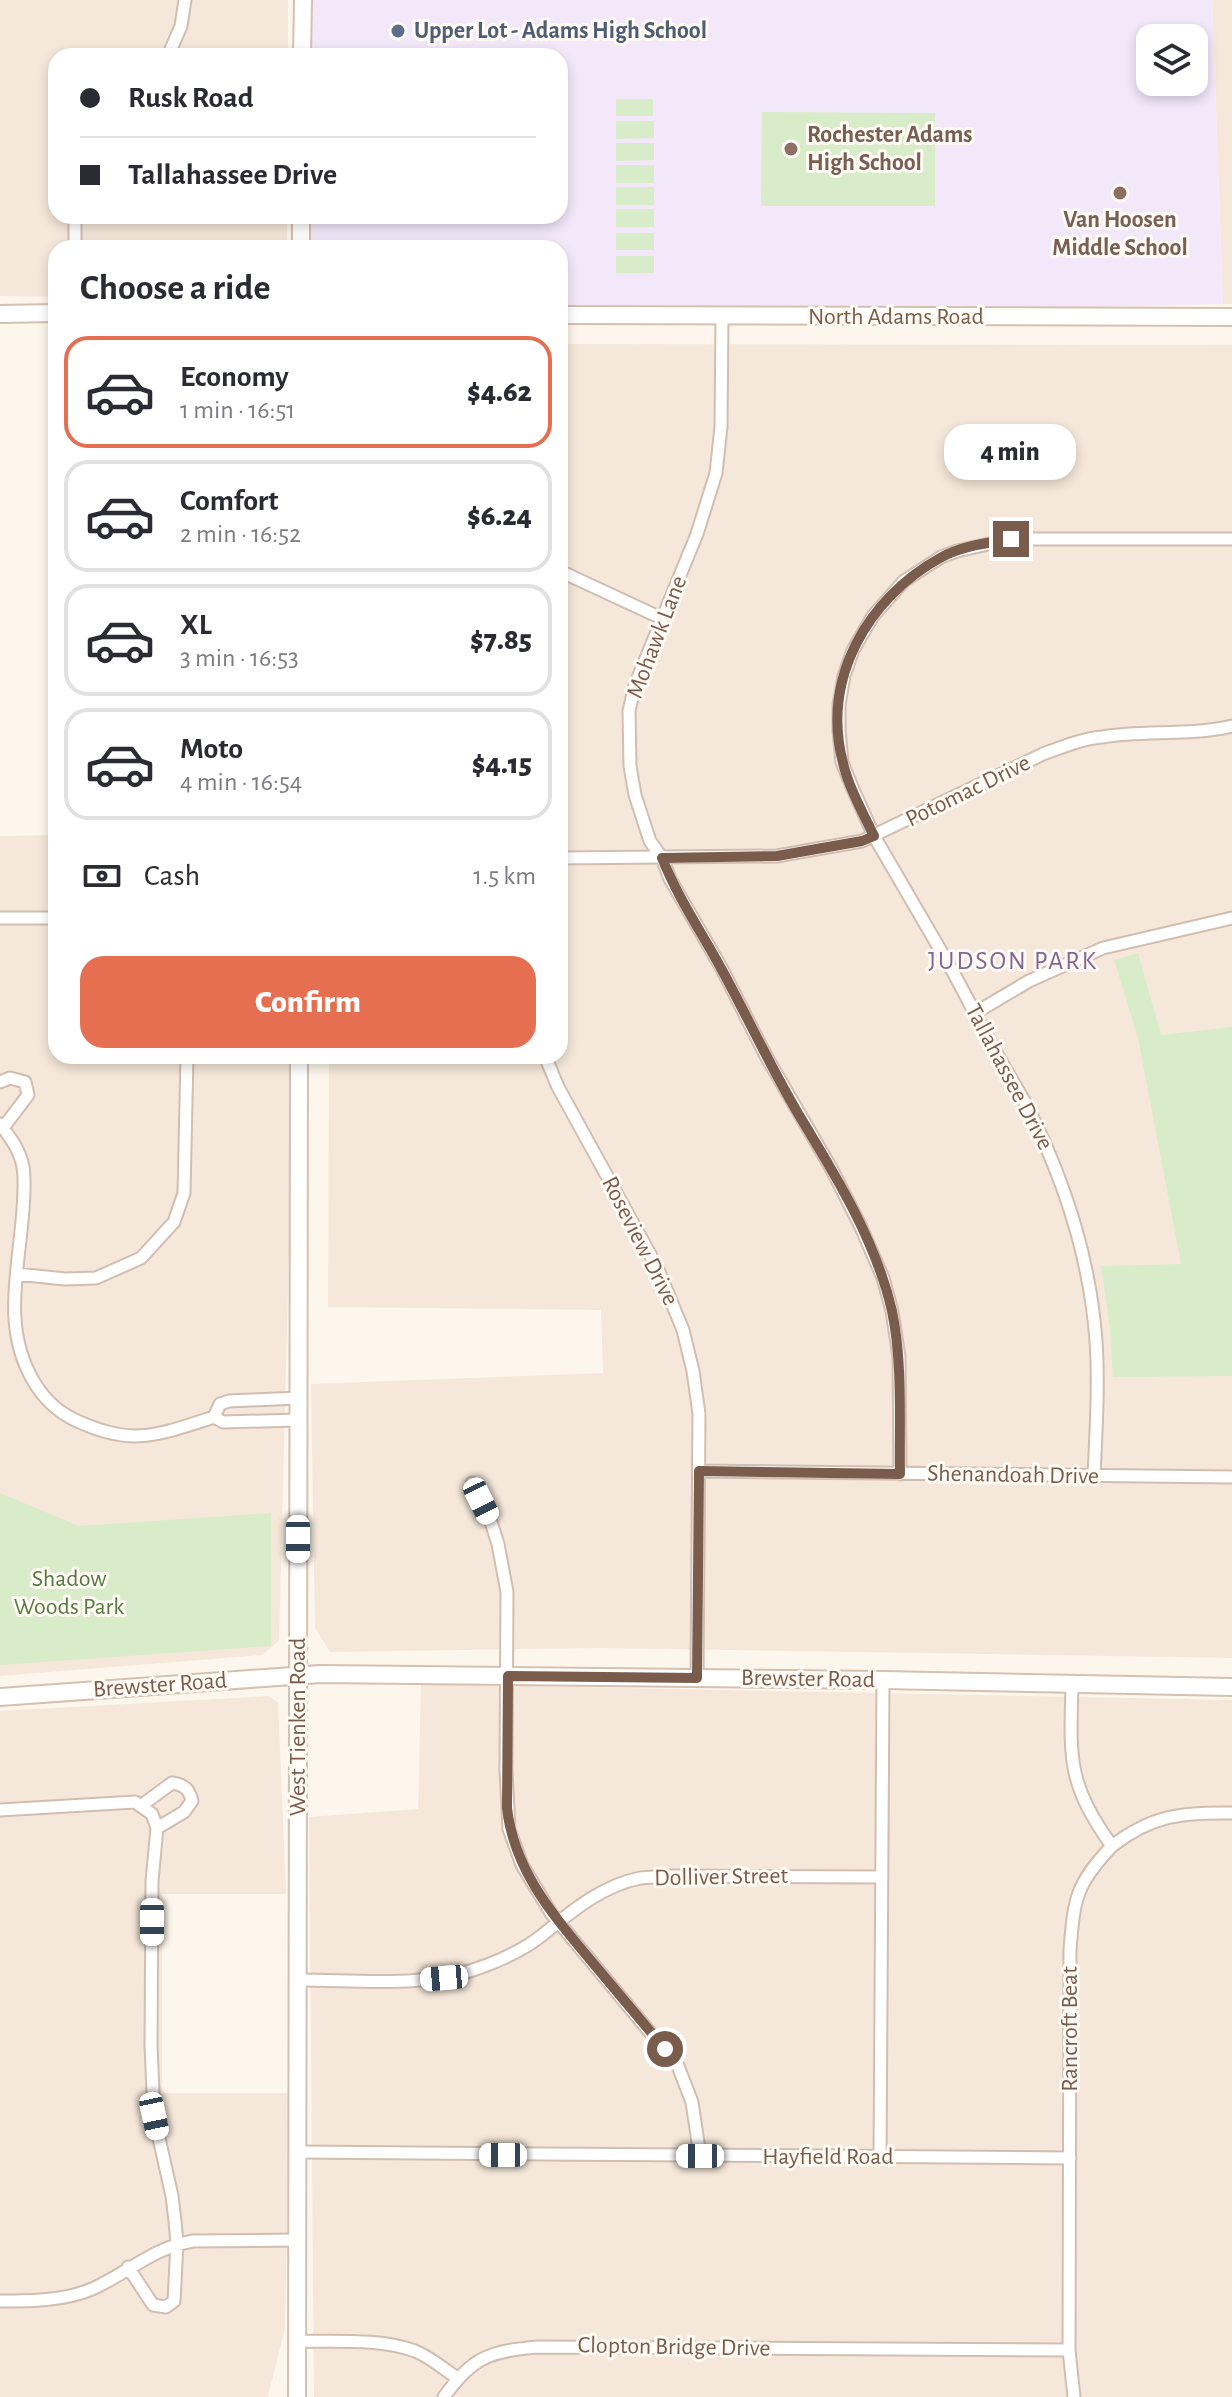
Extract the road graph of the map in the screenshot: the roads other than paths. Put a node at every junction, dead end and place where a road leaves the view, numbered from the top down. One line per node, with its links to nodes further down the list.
1 (185, 0): 3 (street)
2 (303, 0): 4 (street)
3 (171, 48)
4 (302, 48)
5 (48, 313): 6 (street)
6 (0, 314)
7 (568, 315): 8 (street, North Adams Road)
8 (722, 317): 9 (street, North Adams Road); 12 (street, Mohawk Lane)
9 (1232, 317)
10 (1232, 539): 14 (street, Tallahassee Drive)
11 (568, 575): 12 (street)
12 (661, 618): 16 (street, Mohawk Lane)
13 (1232, 726): 14 (street, Potomac Drive)
14 (874, 836): 16 (street, Potomac Drive); 20 (street, Tallahassee Drive)
15 (568, 858): 16 (street, Potomac Drive)
16 (662, 858): 31 (street, Mohawk Lane)
17 (0, 918): 18 (street)
18 (48, 918)
19 (1232, 918): 20 (street)
20 (975, 1013): 32 (street, Tallahassee Drive)
21 (187, 1064): 26 (street)
22 (299, 1064): 27 (street, West Tienken Road)
23 (548, 1064): 30 (street, Roseview Drive)
24 (0, 1082): 25 (street)
25 (2, 1126): 26 (street)
26 (17, 1274): 28 (street)
27 (298, 1398): 28 (street); 29 (street, West Tienken Road)
28 (214, 1417): 29 (street)
29 (298, 1420): 35 (street, West Tienken Road)
30 (699, 1471): 31 (street, Shenandoah Drive); 37 (street, Roseview Drive)
31 (900, 1474): 32 (street, Shenandoah Drive)
32 (1094, 1476): 33 (street, Shenandoah Drive)
33 (1232, 1477)
34 (472, 1483): 36 (street)
35 (298, 1676): 36 (street, Brewster Road); 41 (street, Brewster Road); 49 (street, West Tienken Road)
36 (508, 1676): 37 (street, Brewster Road); 48 (street)
37 (697, 1678): 38 (street, Brewster Road)
38 (883, 1680): 39 (street, Brewster Road); 47 (street)
39 (1072, 1684): 40 (street, Brewster Road); 46 (street)
40 (1232, 1687)
41 (0, 1697)
42 (142, 1805): 43 (street); 45 (street); 45 (street)
43 (0, 1810)
44 (1232, 1813): 46 (street, Rancroft Beat)
45 (157, 1828): 55 (street)
46 (1112, 1846): 53 (street, Rancroft Beat)
47 (882, 1877): 48 (street, Dolliver Street); 52 (street)
48 (557, 1920): 49 (street, Dolliver Street); 51 (street)
49 (298, 1980): 50 (street, West Tienken Road)
50 (298, 2152): 51 (street, Hayfield Road); 54 (street, West Tienken Road)
51 (700, 2156): 52 (street, Hayfield Road)
52 (880, 2158): 53 (street, Hayfield Road)
53 (1070, 2158): 59 (street, Rancroft Beat)
54 (298, 2240): 55 (street); 58 (street, West Tienken Road)
55 (177, 2243): 56 (street); 56 (street)
56 (128, 2267): 57 (street)
57 (0, 2301)
58 (297, 2341): 60 (street); 61 (street, West Tienken Road)
59 (1069, 2350): 60 (street, Clopton Bridge Drive); 63 (street, Rancroft Beat)
60 (457, 2378): 62 (street)
61 (297, 2397)
62 (444, 2397)
63 (1074, 2397)

